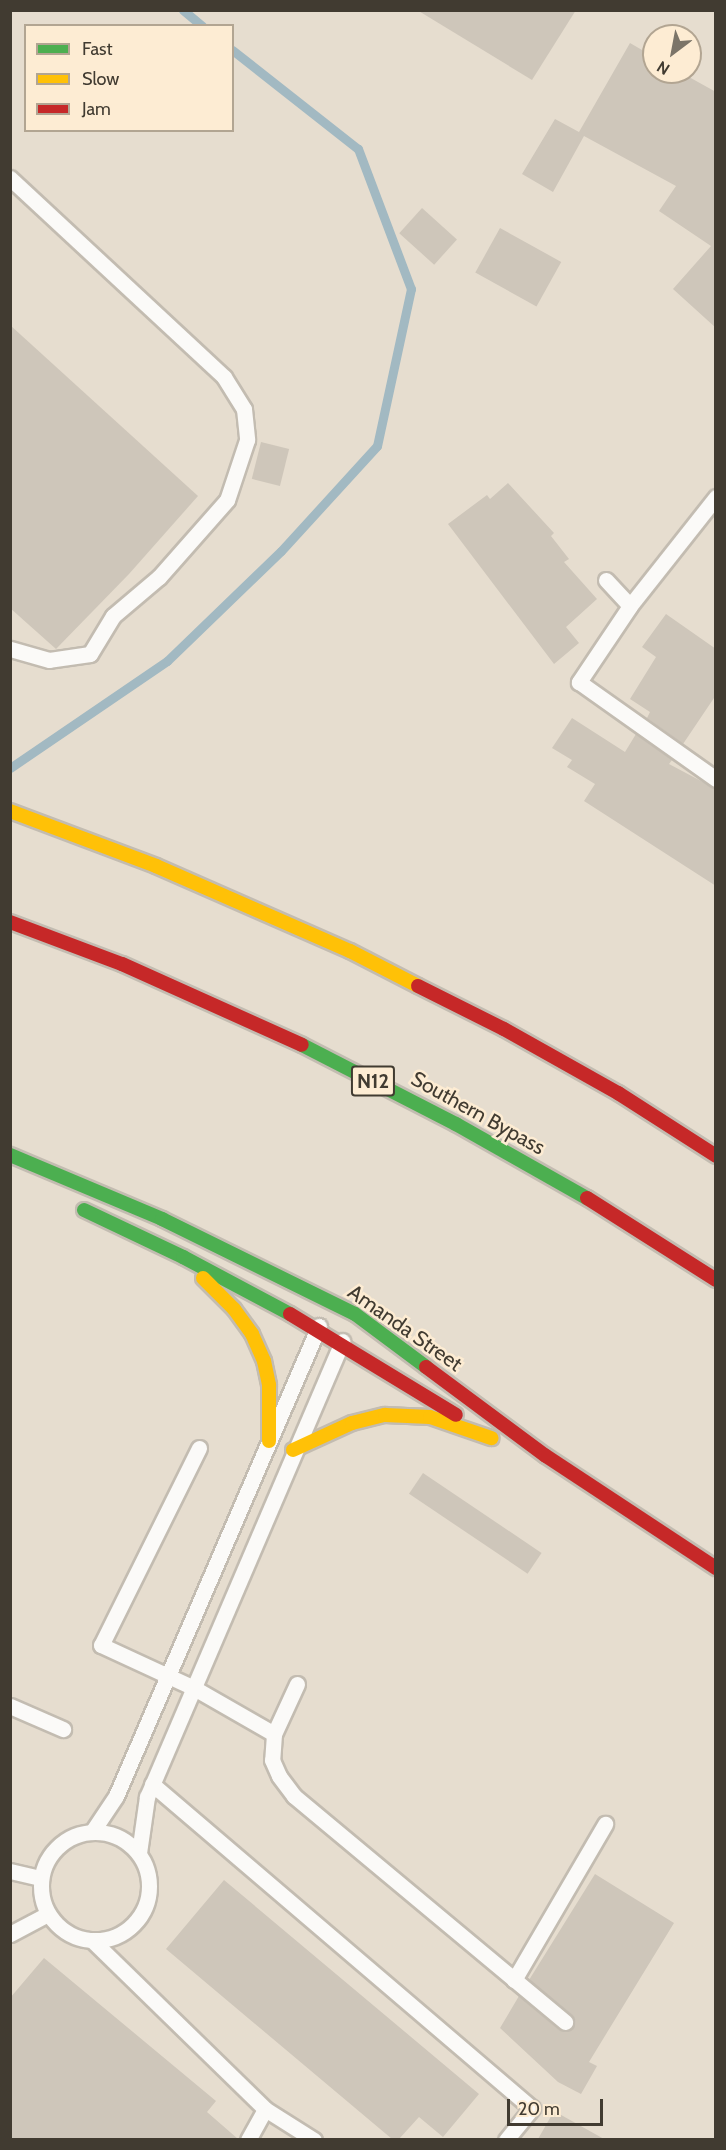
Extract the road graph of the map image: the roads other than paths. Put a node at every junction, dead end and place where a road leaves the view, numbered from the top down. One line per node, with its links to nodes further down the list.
1 (10, 178): 6 (lane)
2 (716, 497): 3 (lane)
3 (711, 509): 5 (lane)
4 (606, 580): 5 (lane)
5 (630, 606): 7 (lane)
6 (10, 649)
7 (716, 779)
8 (10, 811): 11 (main road)
9 (10, 922): 14 (main road, Southern Bypass / N12)
10 (10, 1155): 15 (main road, Amanda Street)
11 (716, 1156)
12 (71, 1204): 13 (main road, Amanda Street)
13 (183, 1257): 17 (main road, Amanda Street); 19 (main road)
14 (716, 1280)
15 (330, 1301): 16 (main road, Amanda Street); 17 (lane)
16 (355, 1314): 18 (lane); 24 (main road, Amanda Street)
17 (317, 1328): 18 (main road, Amanda Street); 19 (lane)
18 (341, 1342): 21 (lane); 21 (main road, Amanda Street)
19 (269, 1441): 25 (lane)
20 (199, 1448): 25 (lane)
21 (293, 1450): 27 (lane)
22 (531, 1463): 23 (main road)
23 (690, 1568)
24 (716, 1568)
25 (166, 1676): 27 (lane); 33 (lane)
26 (297, 1684): 30 (lane)
27 (194, 1688): 30 (lane); 31 (lane)
28 (10, 1706): 29 (lane)
29 (63, 1729)
30 (274, 1734): 40 (lane)
31 (152, 1784): 34 (lane); 45 (lane)
32 (605, 1824): 40 (lane)
33 (92, 1832): 34 (lane); 36 (lane)
34 (139, 1853): 39 (lane)
35 (10, 1871): 36 (lane)
36 (41, 1878): 37 (lane)
37 (48, 1914): 38 (lane); 39 (lane)
38 (10, 1934)
39 (93, 1941): 42 (lane)
40 (514, 1980): 41 (lane)
41 (565, 2022)
42 (265, 2109): 43 (lane); 44 (lane)
43 (248, 2139)
44 (314, 2139)
45 (506, 2139)

